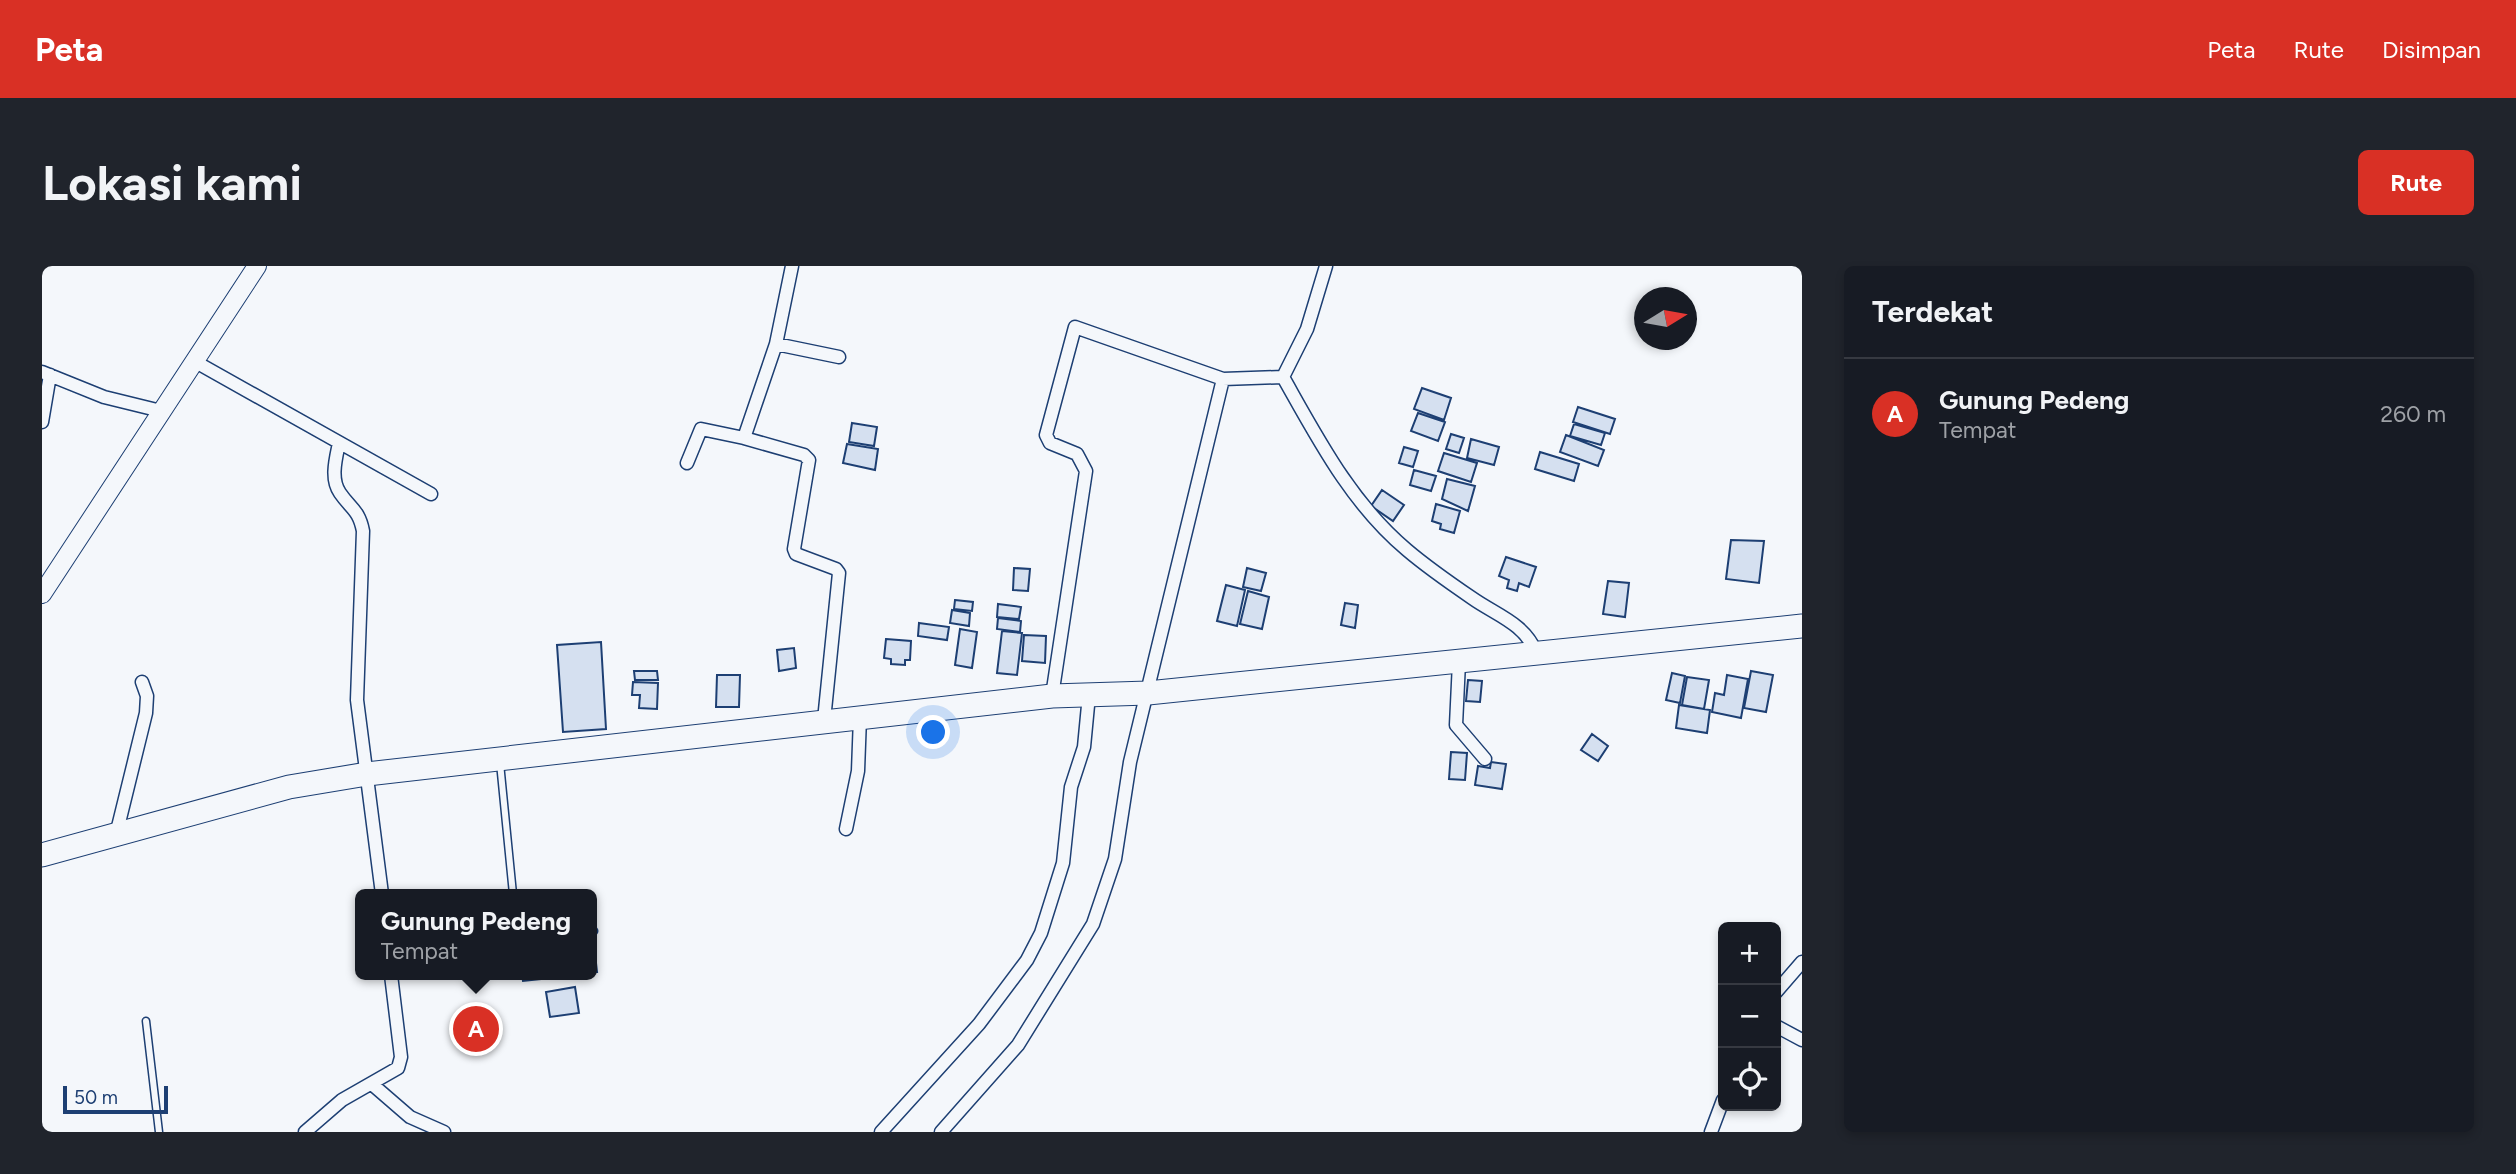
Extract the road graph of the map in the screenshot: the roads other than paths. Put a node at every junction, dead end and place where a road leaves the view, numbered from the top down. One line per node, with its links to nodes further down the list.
1 (257, 266): 6 (main road)
2 (792, 266): 4 (street)
3 (1326, 266): 8 (street)
4 (776, 344): 5 (street); 12 (street)
5 (839, 357)
6 (194, 361): 10 (main road); 13 (street)
7 (46, 374): 10 (street); 11 (street)
8 (1283, 377): 9 (street); 18 (street)
9 (1223, 379): 21 (street); 23 (street)
10 (161, 411): 16 (main road)
11 (42, 422)
12 (744, 438): 14 (street); 25 (street)
13 (339, 443): 15 (street); 28 (street)
14 (687, 463)
15 (431, 494)
16 (42, 594)
17 (1802, 626): 18 (highway)
18 (1536, 652): 19 (highway)
19 (1459, 662): 21 (highway); 27 (street)
20 (142, 682): 30 (street)
21 (1148, 693): 22 (highway); 46 (street)
22 (1089, 695): 23 (highway); 45 (street)
23 (1052, 696): 24 (highway)
24 (860, 717): 25 (highway); 29 (street)
25 (824, 720): 26 (highway)
26 (500, 757): 28 (highway); 33 (lane)
27 (1485, 759)
28 (367, 774): 30 (highway); 32 (street)
29 (846, 829)
30 (116, 835): 31 (highway)
31 (42, 855)
32 (381, 889)
33 (513, 889)
34 (1802, 962): 36 (street)
35 (392, 980): 40 (street)
36 (1781, 986)
37 (146, 1021): 42 (lane)
38 (1781, 1029): 39 (street)
39 (1802, 1040)
40 (373, 1084): 43 (street); 44 (street)
41 (1719, 1111): 47 (street)
42 (159, 1132)
43 (305, 1132)
44 (444, 1132)
45 (881, 1132)
46 (941, 1132)
47 (1711, 1132)

